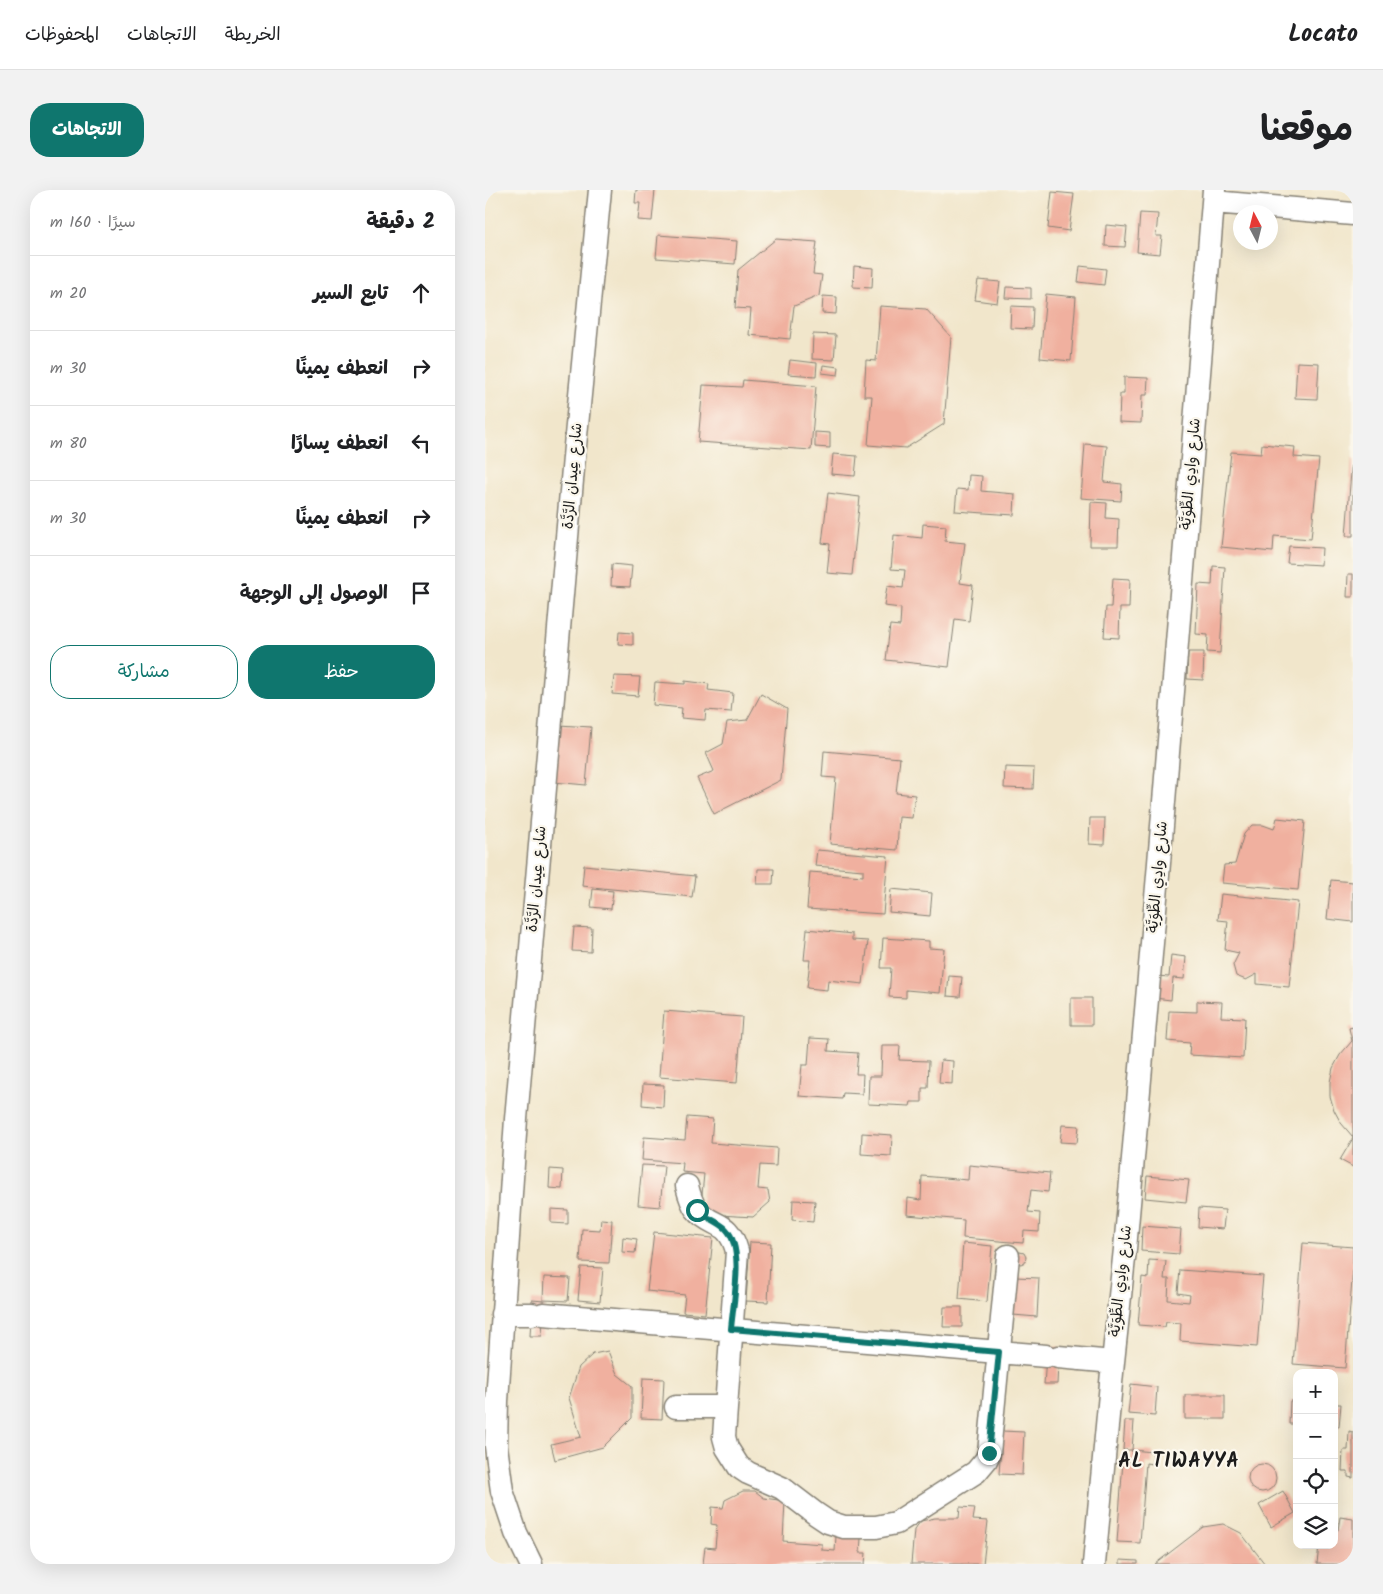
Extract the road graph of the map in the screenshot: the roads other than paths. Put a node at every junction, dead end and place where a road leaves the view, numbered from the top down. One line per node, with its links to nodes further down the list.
1 (600, 190): 6 (street, شارع عِيدان الرَّدَّة)
2 (1213, 196): 3 (street); 9 (street, شارع وادِي الطِّوَيَّة)
3 (1353, 214)
4 (687, 1186): 7 (street)
5 (1008, 1256): 8 (street)
6 (502, 1314): 7 (street); 12 (street, شارع عِيدان الرَّدَّة)
7 (731, 1329): 8 (street); 11 (street)
8 (999, 1352): 9 (street); 11 (street)
9 (1113, 1362): 13 (street, شارع وادِي الطِّوَيَّة)
10 (676, 1407): 11 (street)
11 (726, 1407)
12 (531, 1564)
13 (1095, 1564)

